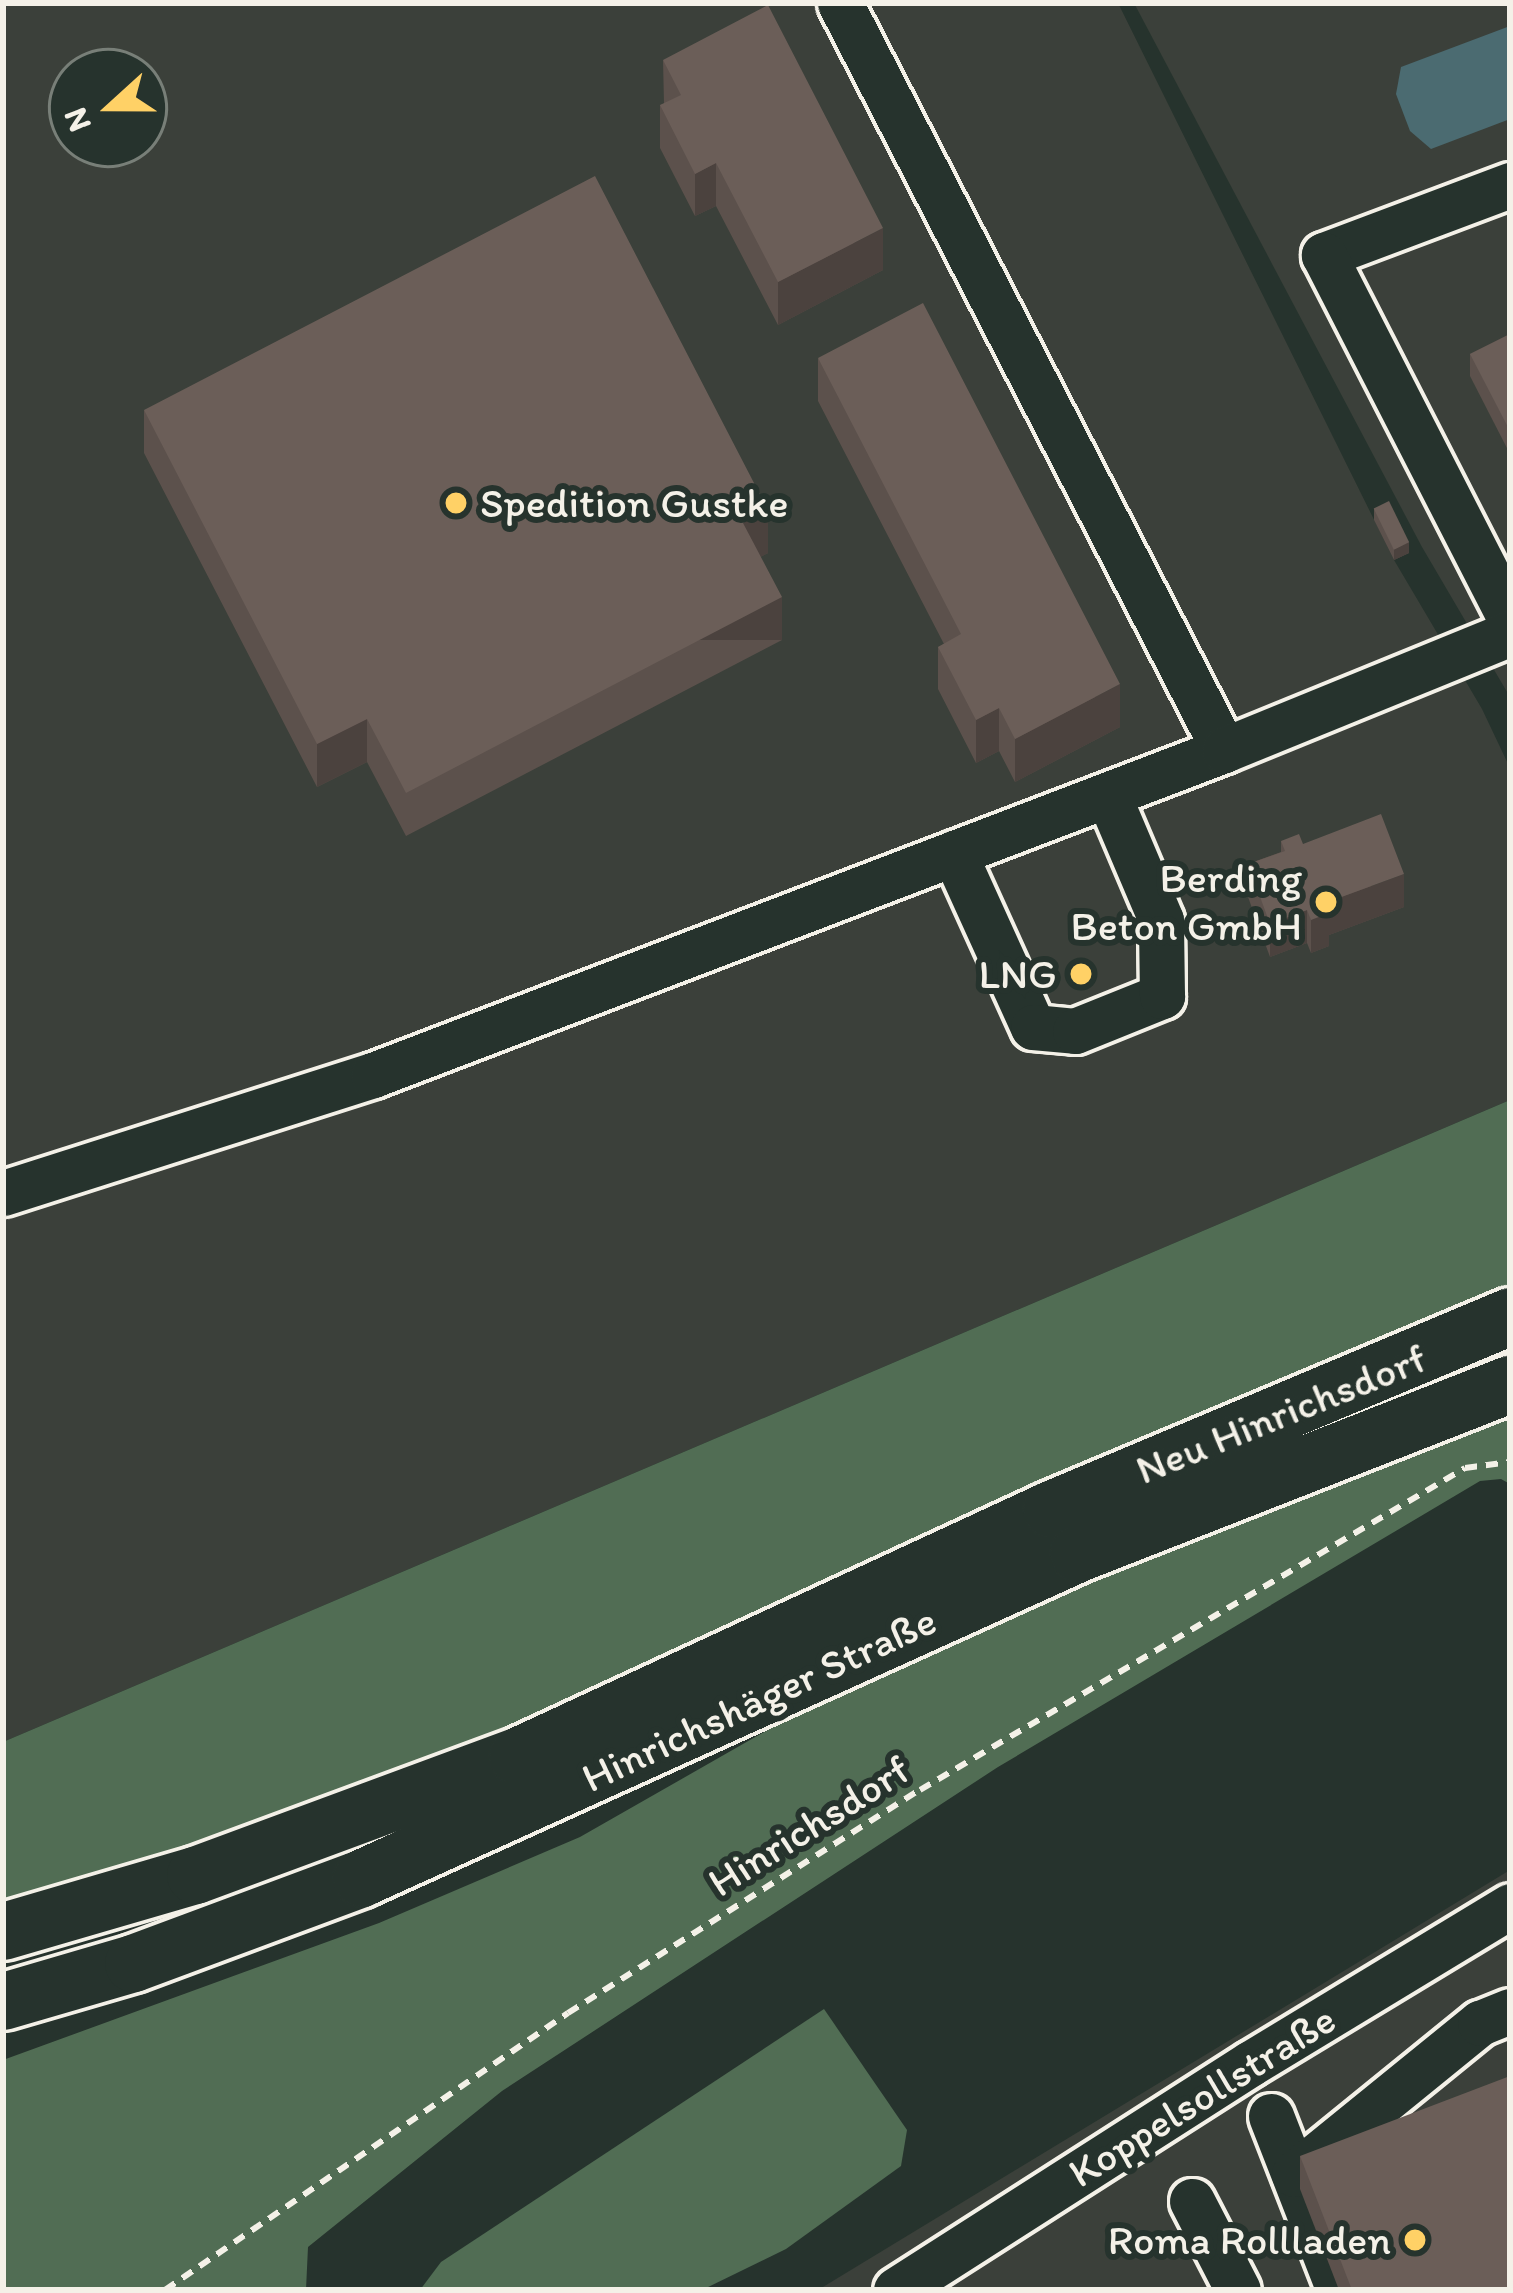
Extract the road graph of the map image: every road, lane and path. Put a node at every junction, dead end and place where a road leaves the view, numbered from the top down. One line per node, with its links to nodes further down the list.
1 (840, 3): 5 (street)
2 (1510, 185): 3 (street)
3 (1510, 619)
4 (1510, 633): 5 (street)
5 (1224, 750): 6 (street)
6 (1108, 795): 7 (street); 7 (street)
7 (954, 853): 8 (street)
8 (3, 1193)
9 (1510, 1316): 12 (main road, Neu Hinrichsdorf)
10 (1510, 1384): 15 (main road, Hinrichshäger Straße)
11 (1510, 1462): 20 (path, Hinrichsdorf)
12 (1051, 1509): 14 (main road, Hinrichshäger Straße)
13 (1510, 1906): 21 (street, Koppelsollstraße)
14 (3, 1931)
15 (3, 2001)
16 (1510, 2012): 18 (street)
17 (1271, 2116): 18 (street)
18 (1294, 2174): 23 (street)
19 (1192, 2201): 22 (street)
20 (165, 2290)
21 (896, 2290)
22 (1238, 2290)
23 (1339, 2290)

